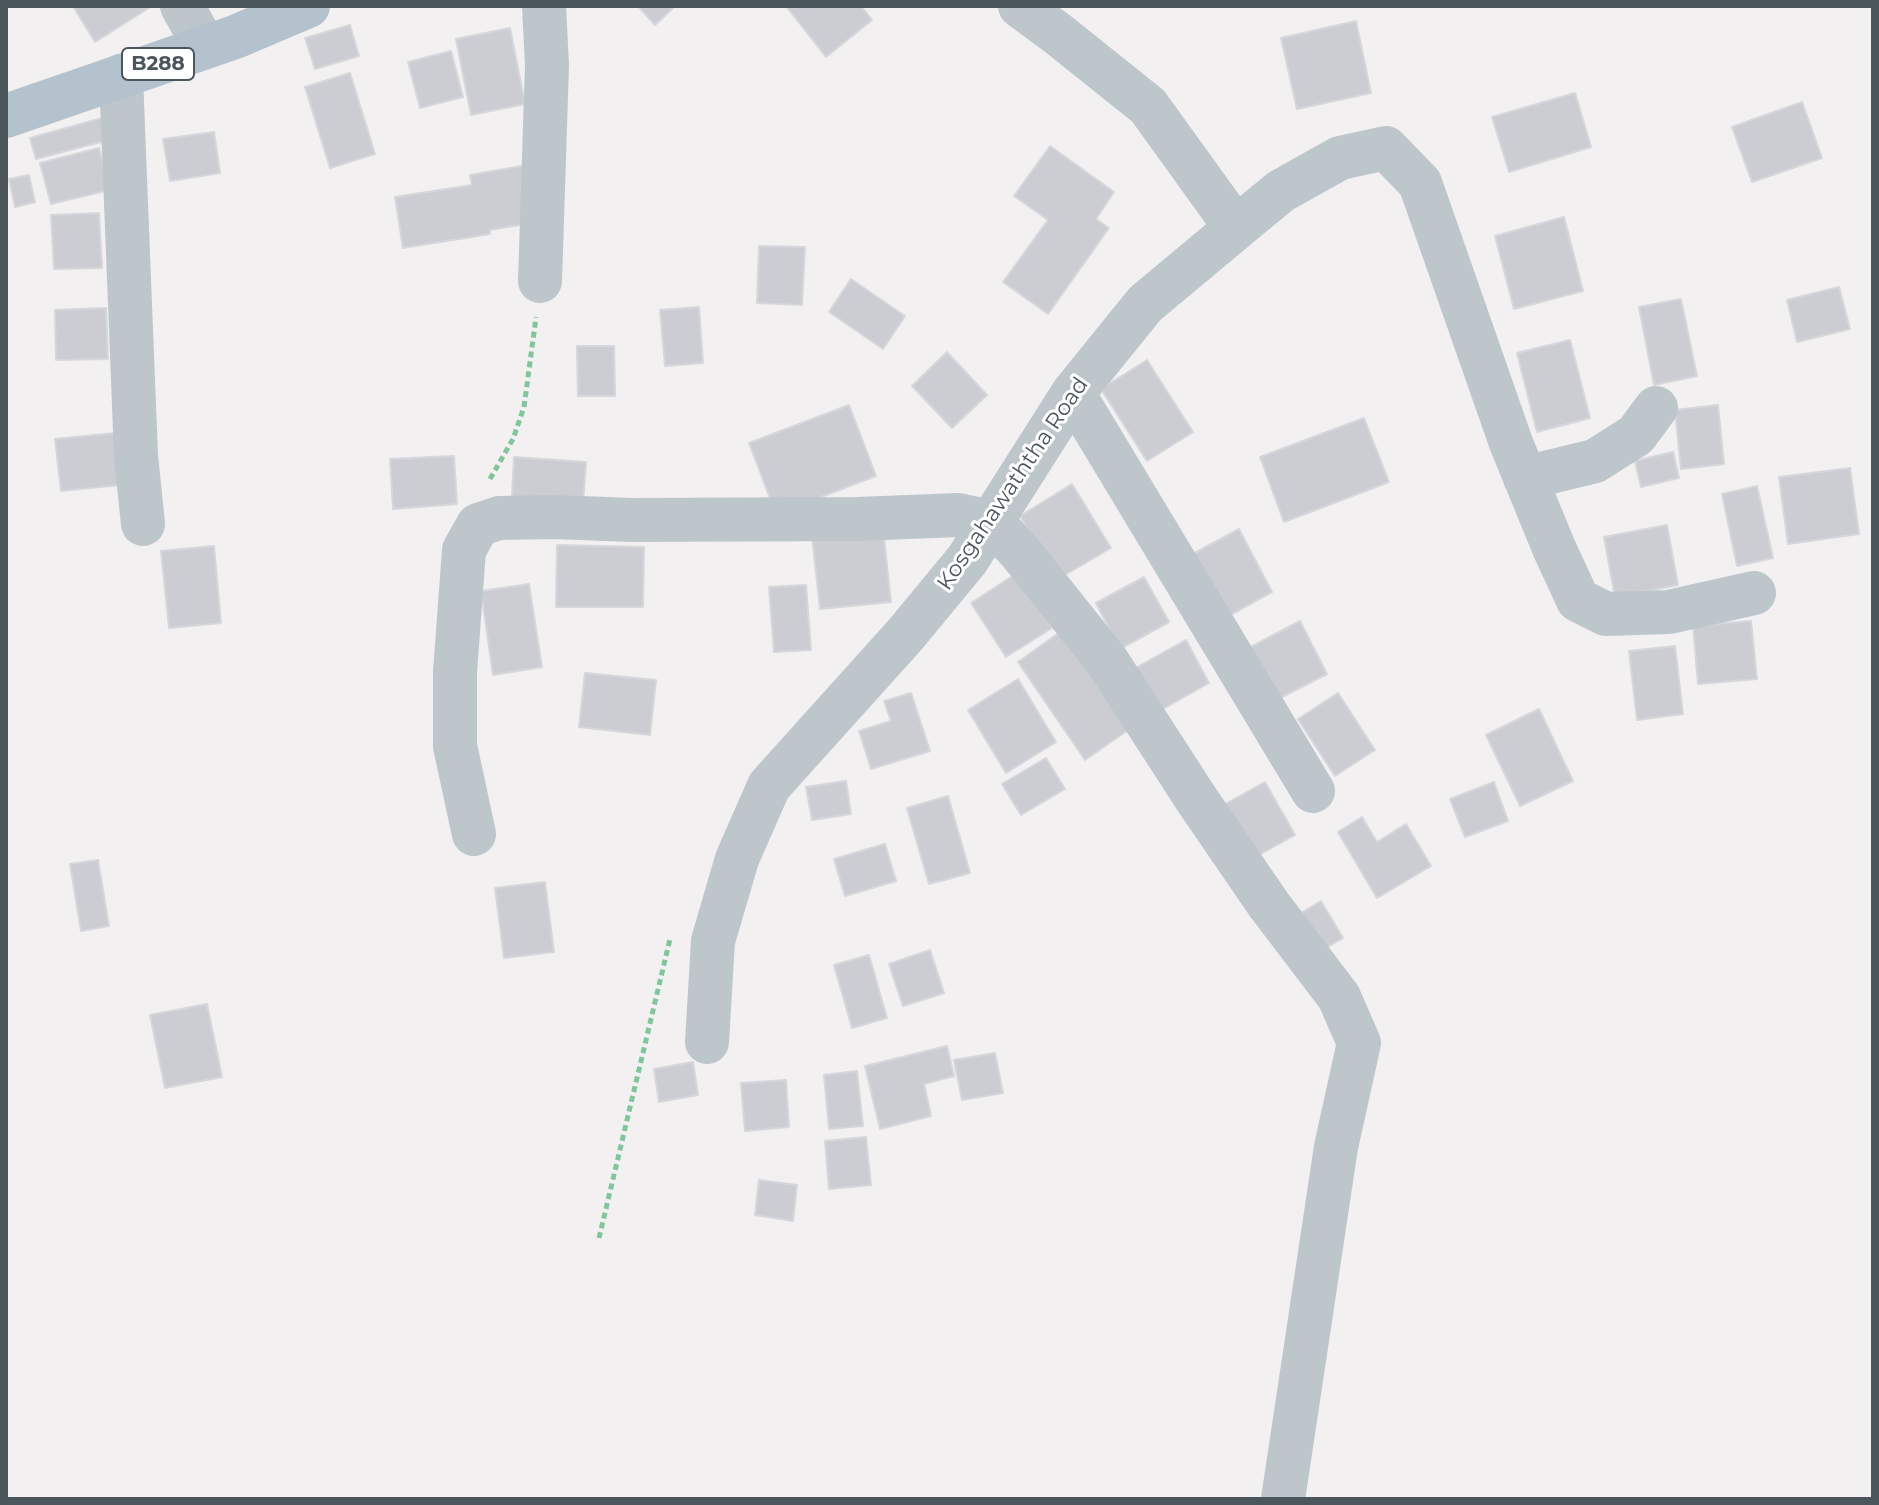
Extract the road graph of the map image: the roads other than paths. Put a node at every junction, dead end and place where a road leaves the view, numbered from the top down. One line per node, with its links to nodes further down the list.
1 (182, 6): 5 (street)
2 (308, 6): 5 (main road, B288)
3 (544, 6): 9 (street)
4 (1020, 6): 8 (street)
5 (205, 47): 6 (main road, B288)
6 (121, 76): 7 (main road, B288); 14 (street)
7 (6, 116)
8 (1236, 228): 10 (street, Kosgahawaththa Road); 12 (street, Kosgahawaththa Road)
9 (540, 281)
10 (1073, 393): 13 (street, Kosgahawaththa Road); 16 (street)
11 (1656, 408): 12 (street)
12 (1525, 478): 15 (street)
13 (992, 522): 17 (street); 18 (street, Kosgahawaththa Road); 19 (street)
14 (143, 524)
15 (1754, 593)
16 (1313, 791)
17 (474, 834)
18 (707, 1042)
19 (1283, 1499)

